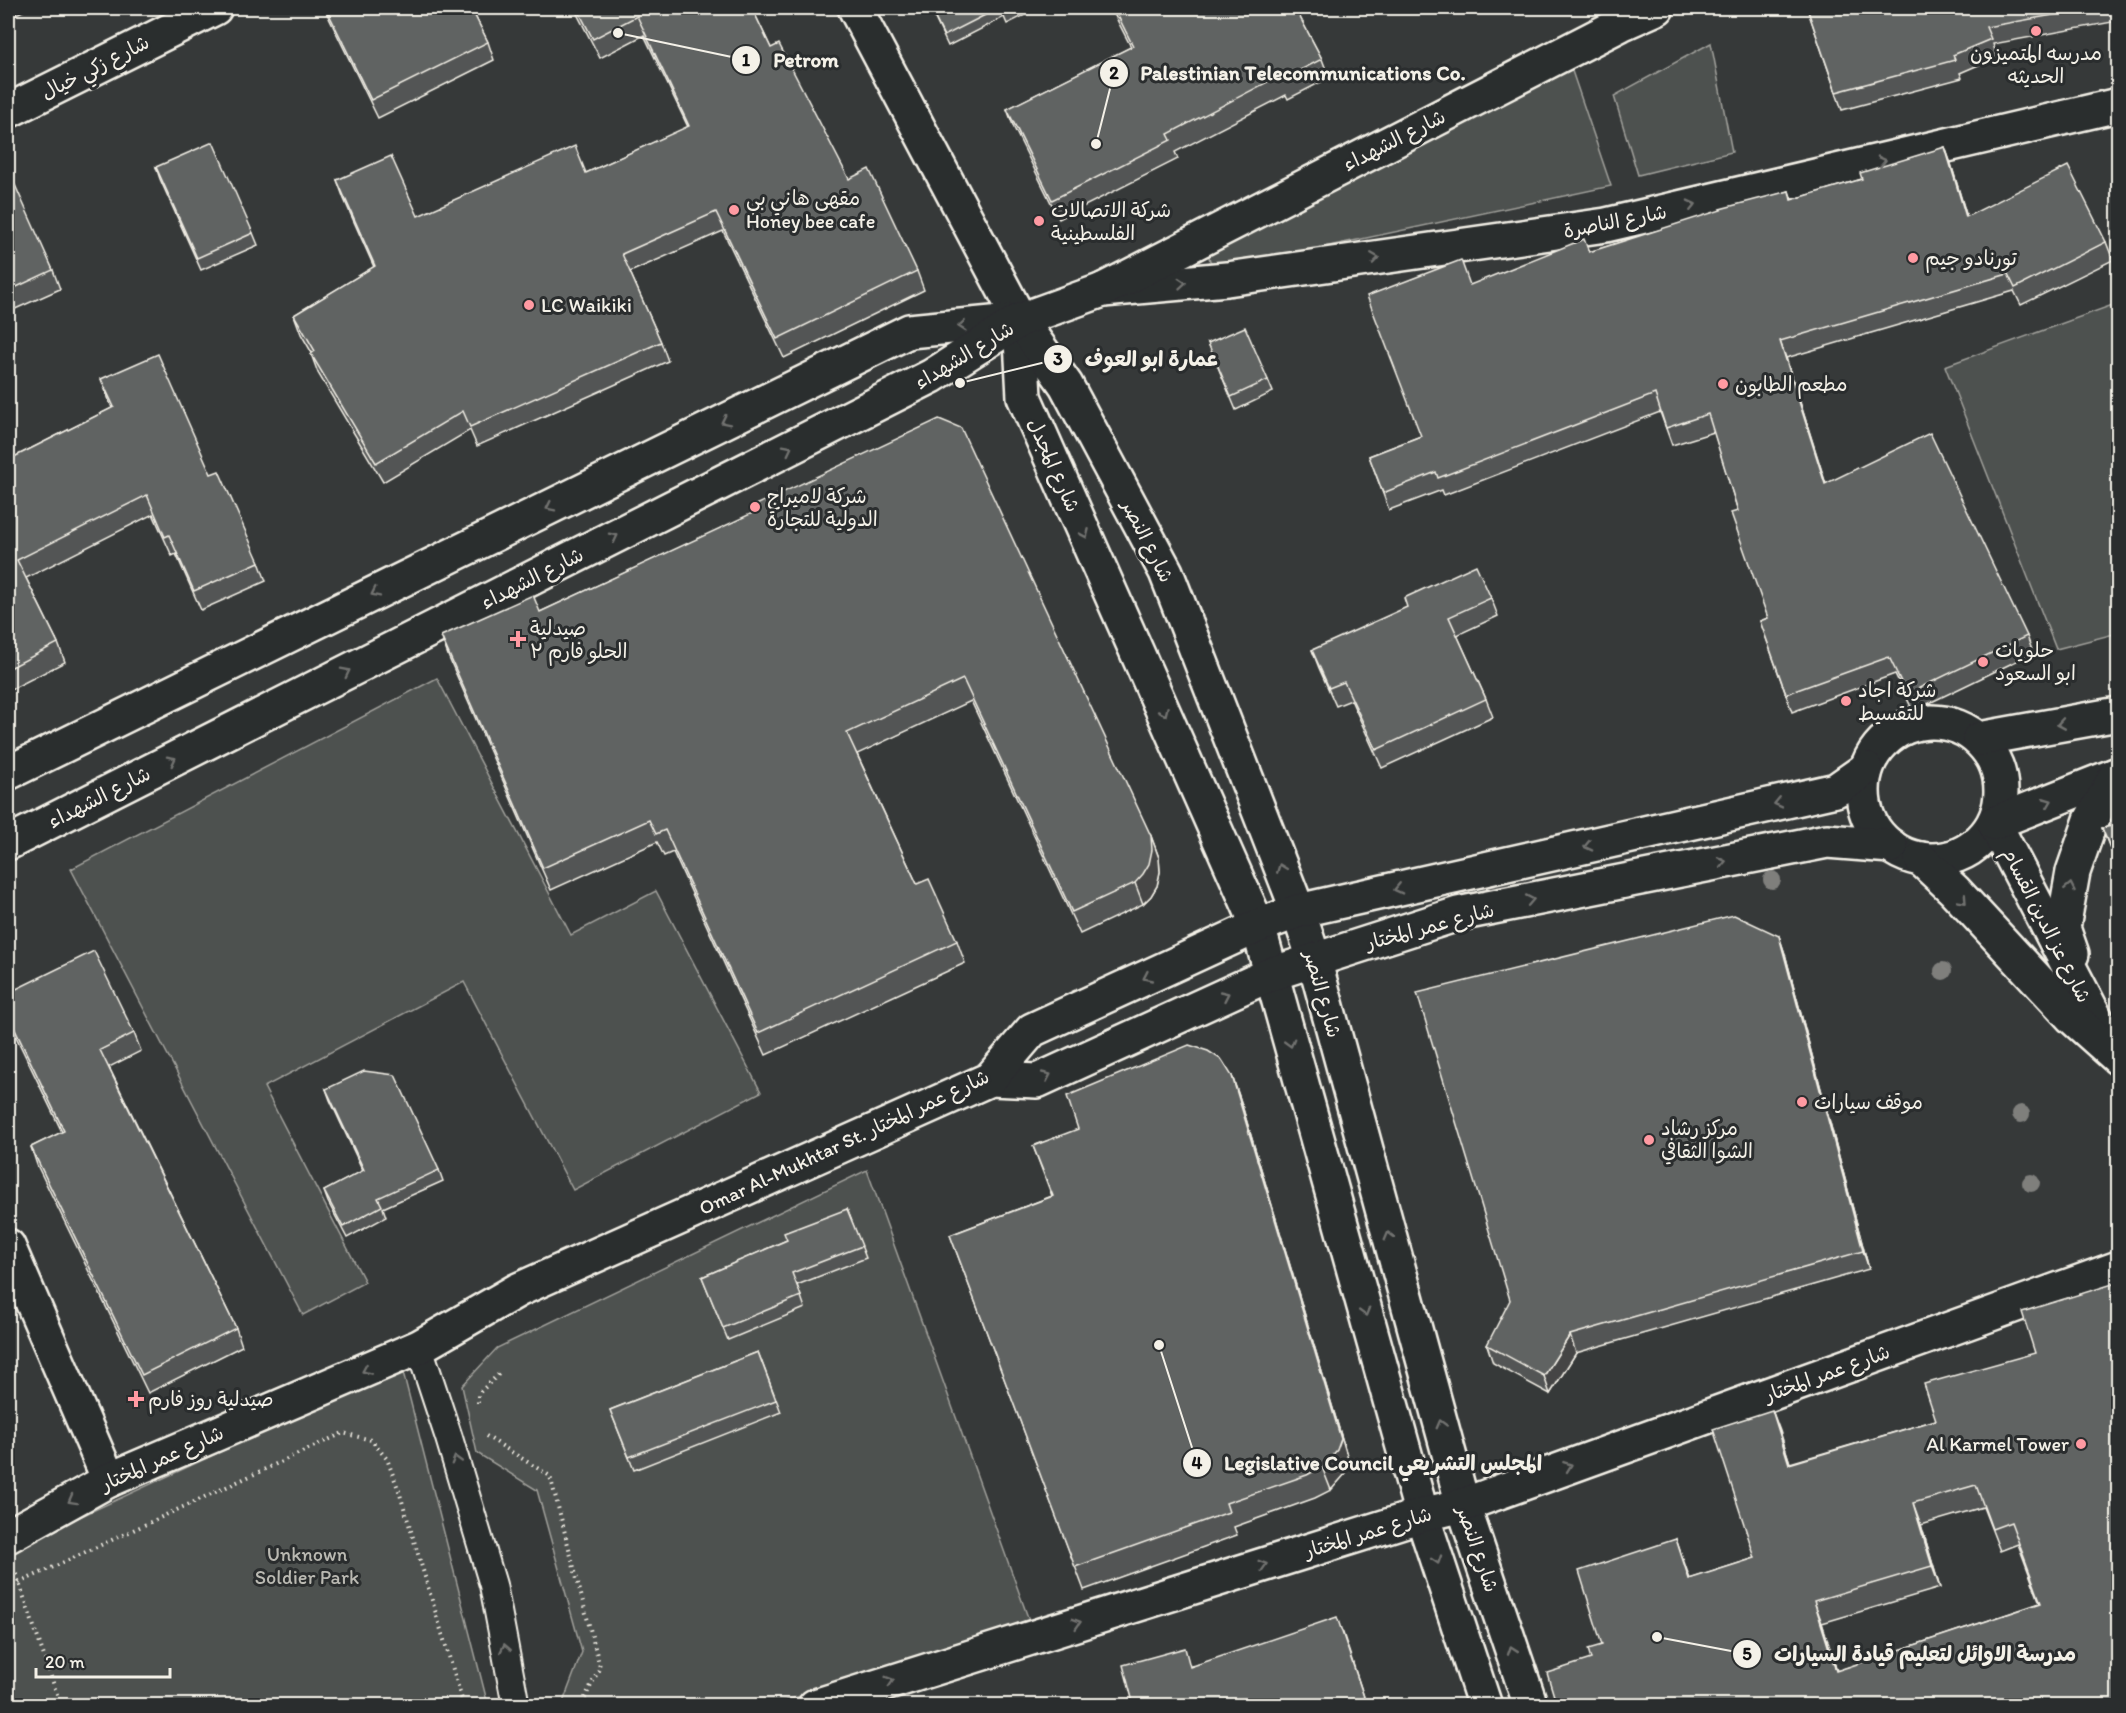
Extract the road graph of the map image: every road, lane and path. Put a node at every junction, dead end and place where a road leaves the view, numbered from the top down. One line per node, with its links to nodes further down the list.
1 (214, 8): 6 (main road, شارع زكي خيال)
2 (855, 8): 8 (main road, شارع المجدل)
3 (1657, 8): 4 (main road, شارع الشهداء)
4 (1617, 16): 7 (main road, شارع الشهداء)
5 (2118, 105): 7 (main road, شارع الناصرة, one-way to 5)
6 (8, 111)
7 (1103, 290): 8 (main road)
8 (1020, 320): 12 (main road, شارع الشهداء, one-way to 12); 15 (main road, شارع الشهداء, one-way to 8); 18 (main road, شارع النصر, one-way to 8); 19 (main road, شارع المجدل, one-way to 19)
9 (2118, 714): 10 (main road, one-way to 10)
10 (1978, 739): 11 (main road); 14 (main road)
11 (1866, 769): 16 (main road); 18 (main road, شارع عمر المختار, one-way to 18)
12 (8, 773)
13 (2117, 775): 14 (main road, one-way to 13); 22 (main road, one-way to 13)
14 (1994, 823): 17 (main road); 22 (main road, شارع عز الدين القسام)
15 (8, 843)
16 (1891, 846): 17 (main road); 20 (main road, شارع عمر المختار, one-way to 16)
17 (1921, 859): 23 (main road, one-way to 23)
18 (1298, 911): 19 (main road, شارع عمر المختار); 20 (main road, شارع النصر)
19 (1258, 926): 21 (main road); 24 (main road, Omar Al-Mukhtar St. شارع عمر المختار, one-way to 24)
20 (1314, 959): 21 (main road, شارع عمر المختار); 32 (main road, شارع النصر, one-way to 20)
21 (1271, 974): 24 (main road, شارع عمر المختار, one-way to 21); 33 (main road, one-way to 33)
22 (2097, 1023): 23 (main road, شارع عز الدين القسام)
23 (2118, 1058)
24 (990, 1079): 27 (main road, Omar Al-Mukhtar St. شارع عمر المختار)
25 (8, 1246): 31 (main road)
26 (2118, 1268): 32 (main road, شارع عمر المختار, one-way to 26)
27 (419, 1347): 31 (main road, شارع عمر المختار, one-way to 31); 40 (lane, one-way to 27)
28 (501, 1372): 29 (path)
29 (478, 1412)
30 (478, 1431): 41 (path)
31 (109, 1480): 34 (main road, شارع عمر المختار, one-way to 34)
32 (1462, 1504): 33 (main road, شارع عمر المختار); 44 (main road, شارع النصر, one-way to 32)
33 (1422, 1515): 42 (main road, شارع عمر المختار, one-way to 33); 43 (main road, one-way to 43)
34 (8, 1536)
35 (15, 1572): 36 (path)
36 (18, 1583): 37 (path); 38 (path); 39 (path)
37 (8, 1588)
38 (61, 1706)
39 (464, 1706)
40 (516, 1706)
41 (581, 1706)
42 (815, 1706)
43 (1485, 1706)
44 (1531, 1706)

